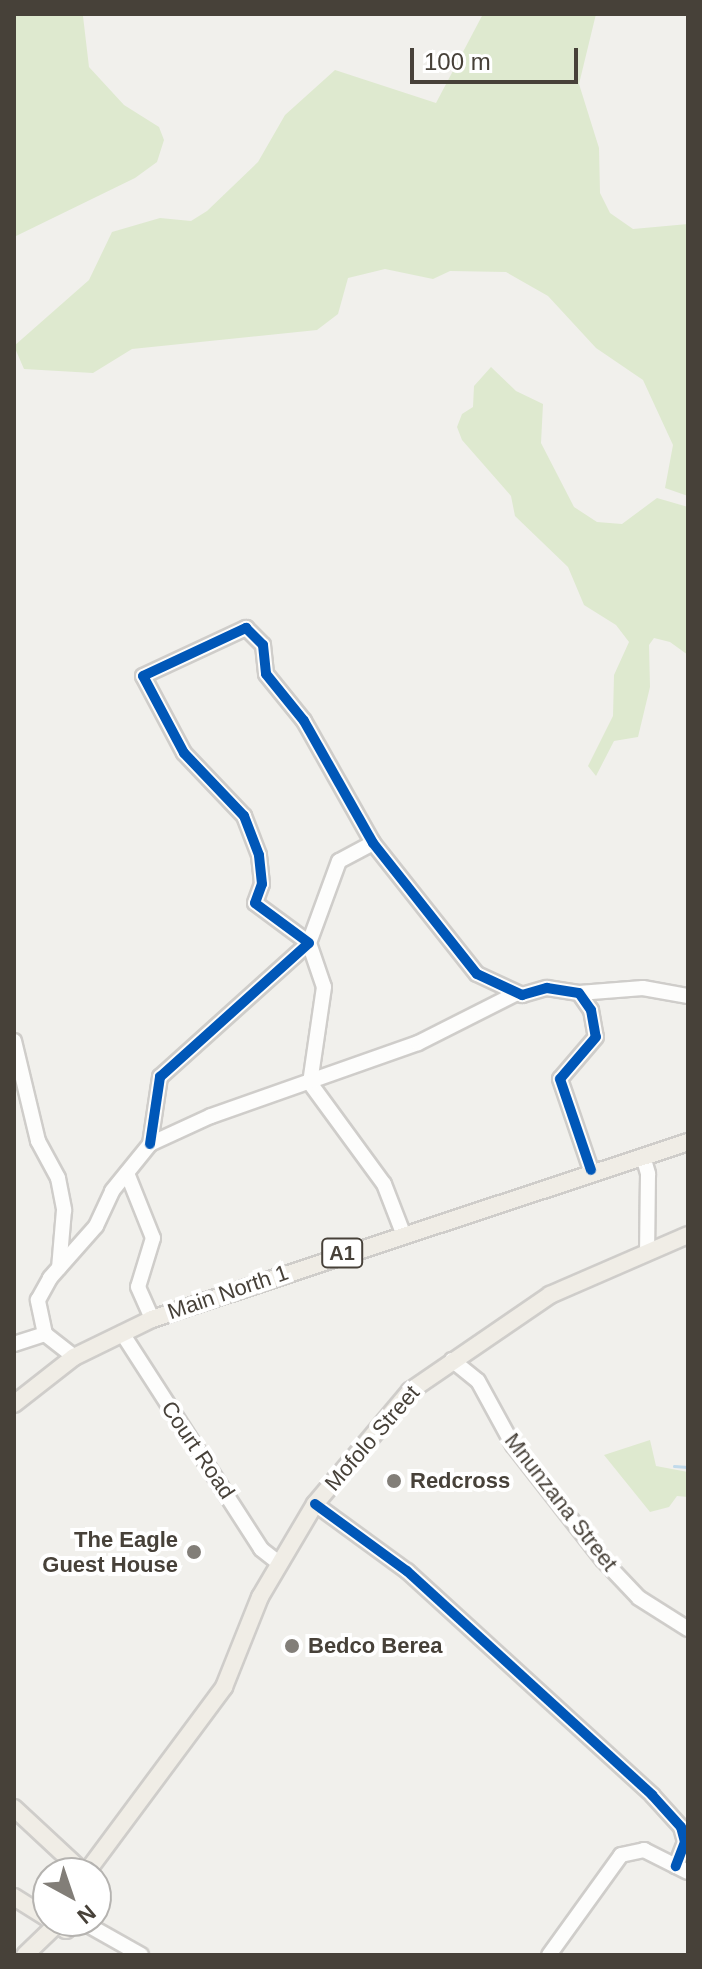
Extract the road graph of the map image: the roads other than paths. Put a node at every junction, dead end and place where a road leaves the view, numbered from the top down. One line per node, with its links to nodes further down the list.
1 (373, 843): 2 (street); 2 (street); 4 (street)
2 (309, 943): 7 (street); 9 (street)
3 (579, 993): 4 (street); 5 (street); 11 (street)
4 (515, 994): 7 (street)
5 (688, 996)
6 (14, 1041): 16 (street)
7 (310, 1083): 9 (street); 13 (street)
8 (688, 1142): 10 (main road, Main North 1 / A1)
9 (150, 1144): 12 (street)
10 (643, 1156): 11 (main road, Main North 1 / A1); 15 (street)
11 (591, 1170): 13 (main road, Main North 1 / A1)
12 (127, 1173): 16 (street); 17 (street)
13 (403, 1233): 17 (main road, Main North 1 / A1)
14 (688, 1235): 15 (main road, Mofolo Street)
15 (647, 1251): 22 (main road, Mofolo Street)
16 (59, 1268): 19 (street)
17 (152, 1319): 18 (main road, Main North 1 / A1)
18 (122, 1333): 21 (main road, Main North 1 / A1); 25 (street, Court Road)
19 (45, 1334): 20 (street); 21 (street)
20 (14, 1344)
21 (74, 1357): 23 (main road, Main North 1 / A1)
22 (452, 1360): 24 (main road, Mofolo Street); 26 (street, Mnunzana Street)
23 (14, 1404)
24 (315, 1504): 25 (main road, Mofolo Street); 30 (street)
25 (279, 1563): 29 (main road, Mofolo Street)
26 (688, 1629)
27 (14, 1808): 28 (main road)
28 (68, 1857)
29 (97, 1857)
30 (682, 1869): 35 (street)
31 (49, 1937): 33 (main road)
32 (98, 1937): 34 (street)
33 (25, 1955)
34 (141, 1955)
35 (549, 1955)

